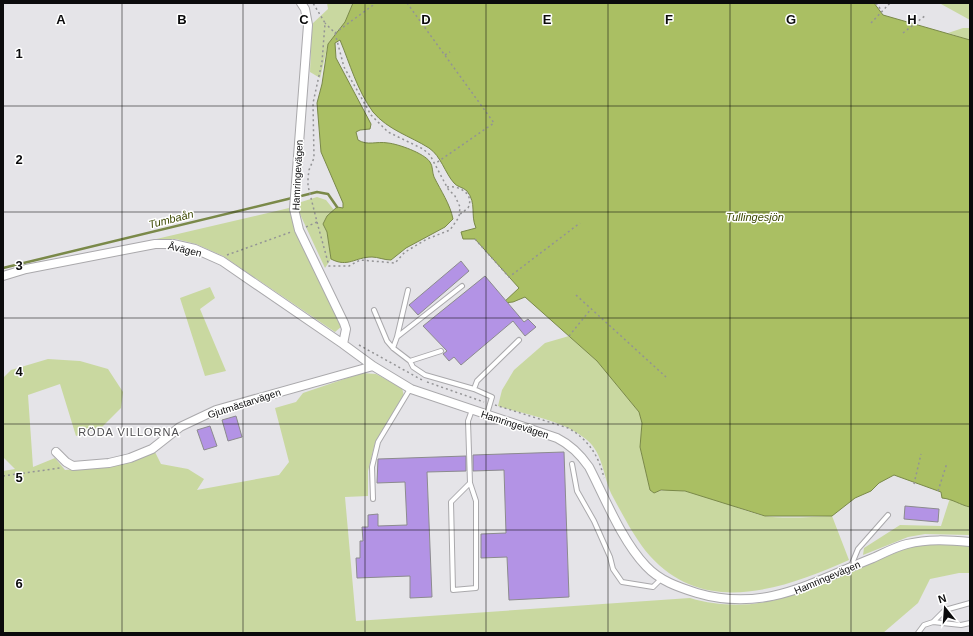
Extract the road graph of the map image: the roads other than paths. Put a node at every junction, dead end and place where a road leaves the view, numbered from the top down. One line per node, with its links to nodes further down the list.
1 (304, 5): 8 (street, Hamringevägen)
2 (3, 276): 8 (street, Åvägen)
3 (462, 286): 6 (lane)
4 (408, 290): 6 (lane)
5 (374, 310): 9 (lane)
6 (396, 337): 9 (lane)
7 (519, 340): 14 (lane)
8 (343, 344): 12 (street, Hamringevägen)
9 (393, 348): 11 (lane)
10 (441, 351): 11 (lane)
11 (410, 361): 14 (lane)
12 (373, 366): 13 (street, Hamringevägen); 17 (street, Gjutmästarvägen)
13 (411, 389): 15 (street, Hamringevägen); 20 (lane)
14 (474, 389): 16 (lane)
15 (472, 409): 16 (street, Hamringevägen); 19 (lane)
16 (487, 414): 24 (street, Hamringevägen)
17 (56, 452)
18 (572, 464): 24 (lane)
19 (470, 483): 19 (lane)
20 (373, 499)
21 (888, 515): 23 (lane)
22 (970, 542): 23 (street, Hamringevägen)
23 (851, 567): 24 (street, Hamringevägen)
24 (661, 579)
25 (970, 603): 26 (lane)
26 (933, 622): 27 (lane); 28 (lane)
27 (970, 623)
28 (918, 633)

